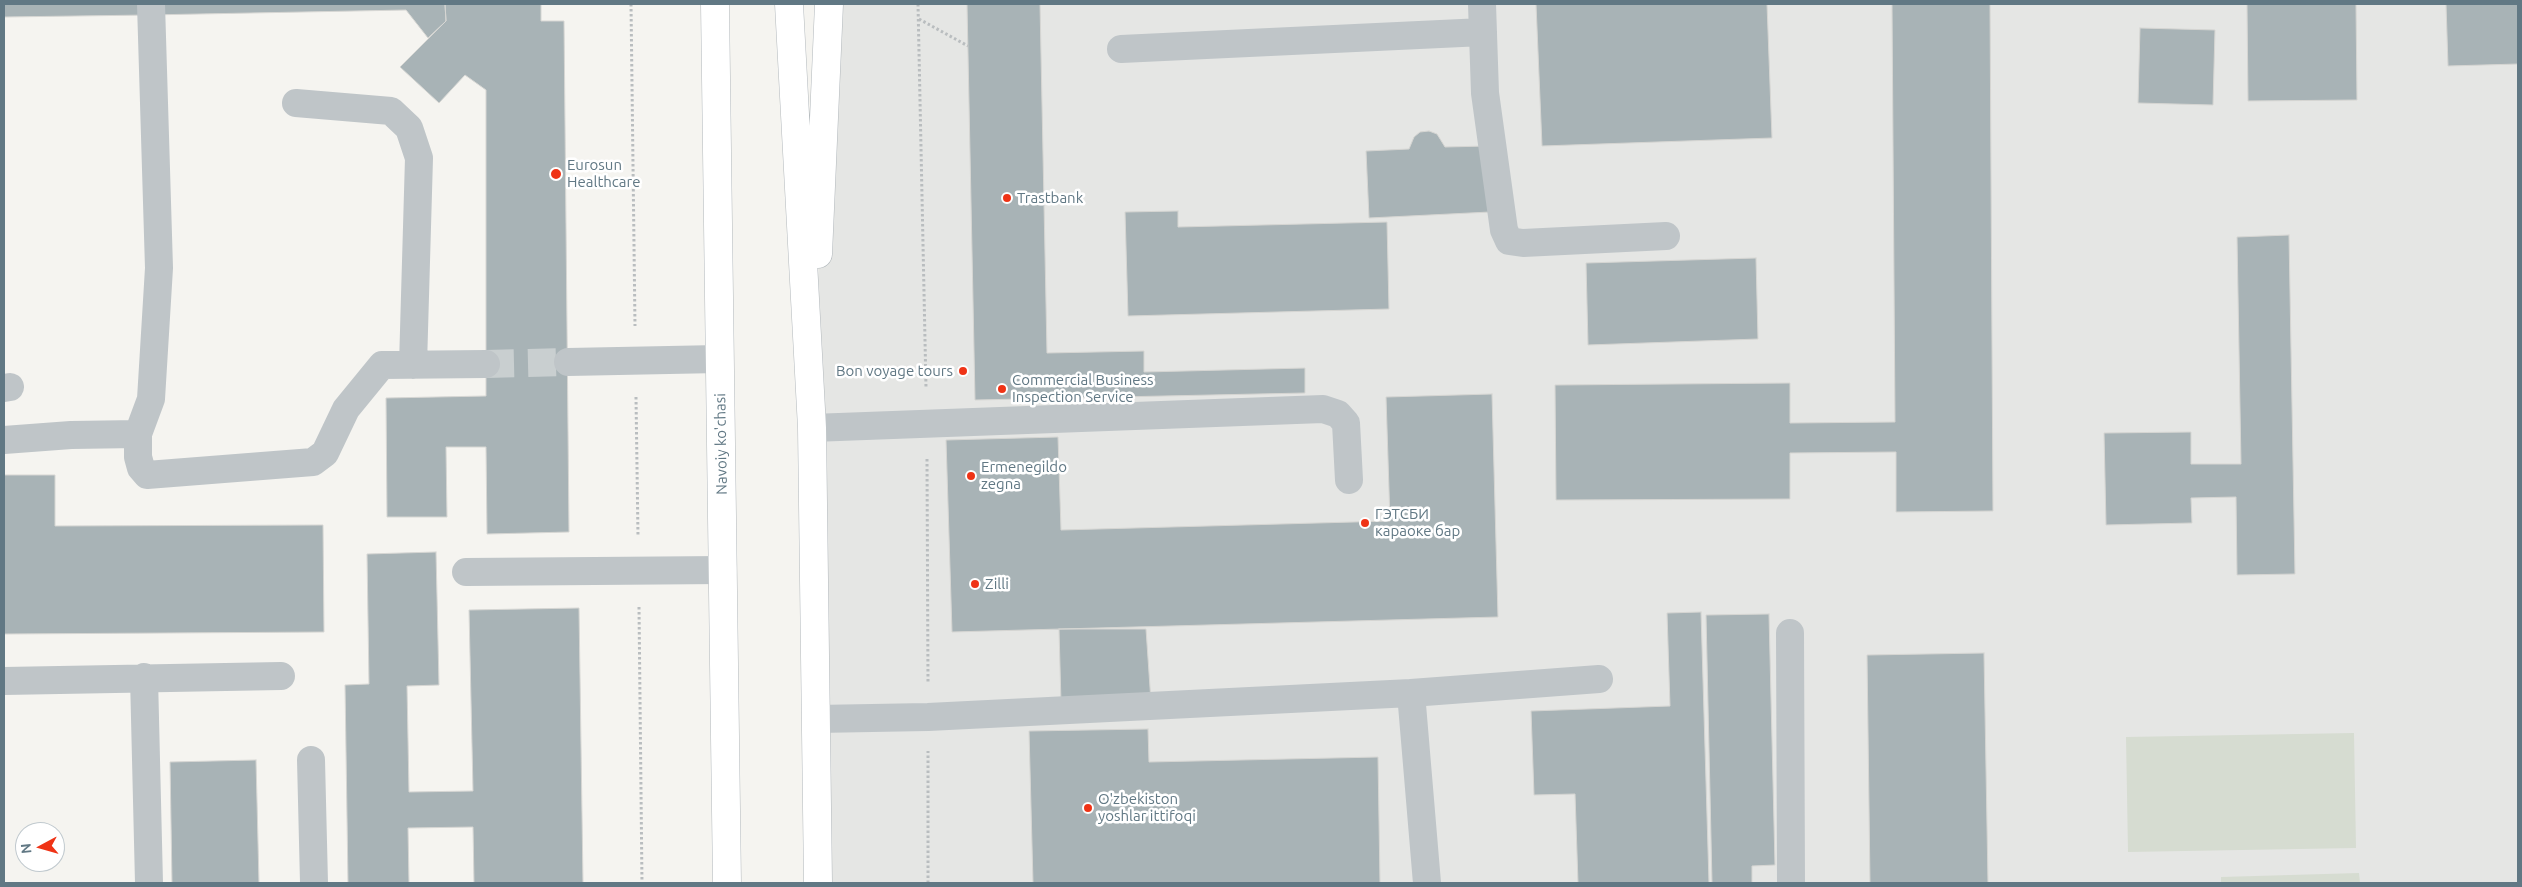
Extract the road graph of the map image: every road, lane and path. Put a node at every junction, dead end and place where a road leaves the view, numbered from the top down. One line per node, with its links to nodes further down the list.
1 (151, 4): 19 (lane)
2 (631, 4): 15 (path)
3 (715, 4): 13 (main road, Navoiy ko'chasi)
4 (789, 4): 18 (main road)
5 (829, 4): 18 (main road)
6 (1482, 4): 8 (lane)
7 (919, 19): 9 (path)
8 (1484, 32): 10 (lane); 12 (lane)
9 (968, 46)
10 (1121, 49)
11 (296, 103): 17 (lane)
12 (1666, 236)
13 (719, 359): 15 (lane); 23 (main road, Navoiy ko'chasi)
14 (568, 362): 15 (lane)
15 (636, 362): 22 (path)
16 (486, 364): 17 (lane)
17 (413, 365): 19 (lane)
18 (812, 428): 21 (lane); 31 (main road)
19 (138, 434): 20 (lane)
20 (4, 440)
21 (1349, 480)
22 (638, 570): 23 (lane); 24 (lane); 35 (path)
23 (722, 570): 36 (main road, Navoiy ko'chasi)
24 (466, 572)
25 (1790, 633): 39 (lane)
26 (281, 676): 27 (lane)
27 (144, 677): 29 (lane); 33 (lane)
28 (1599, 680): 30 (lane)
29 (4, 681)
30 (1411, 693): 31 (lane); 38 (lane)
31 (816, 719): 37 (main road)
32 (311, 760): 34 (lane)
33 (149, 883)
34 (314, 883)
35 (642, 883)
36 (727, 883)
37 (818, 883)
38 (1427, 883)
39 (1791, 883)

